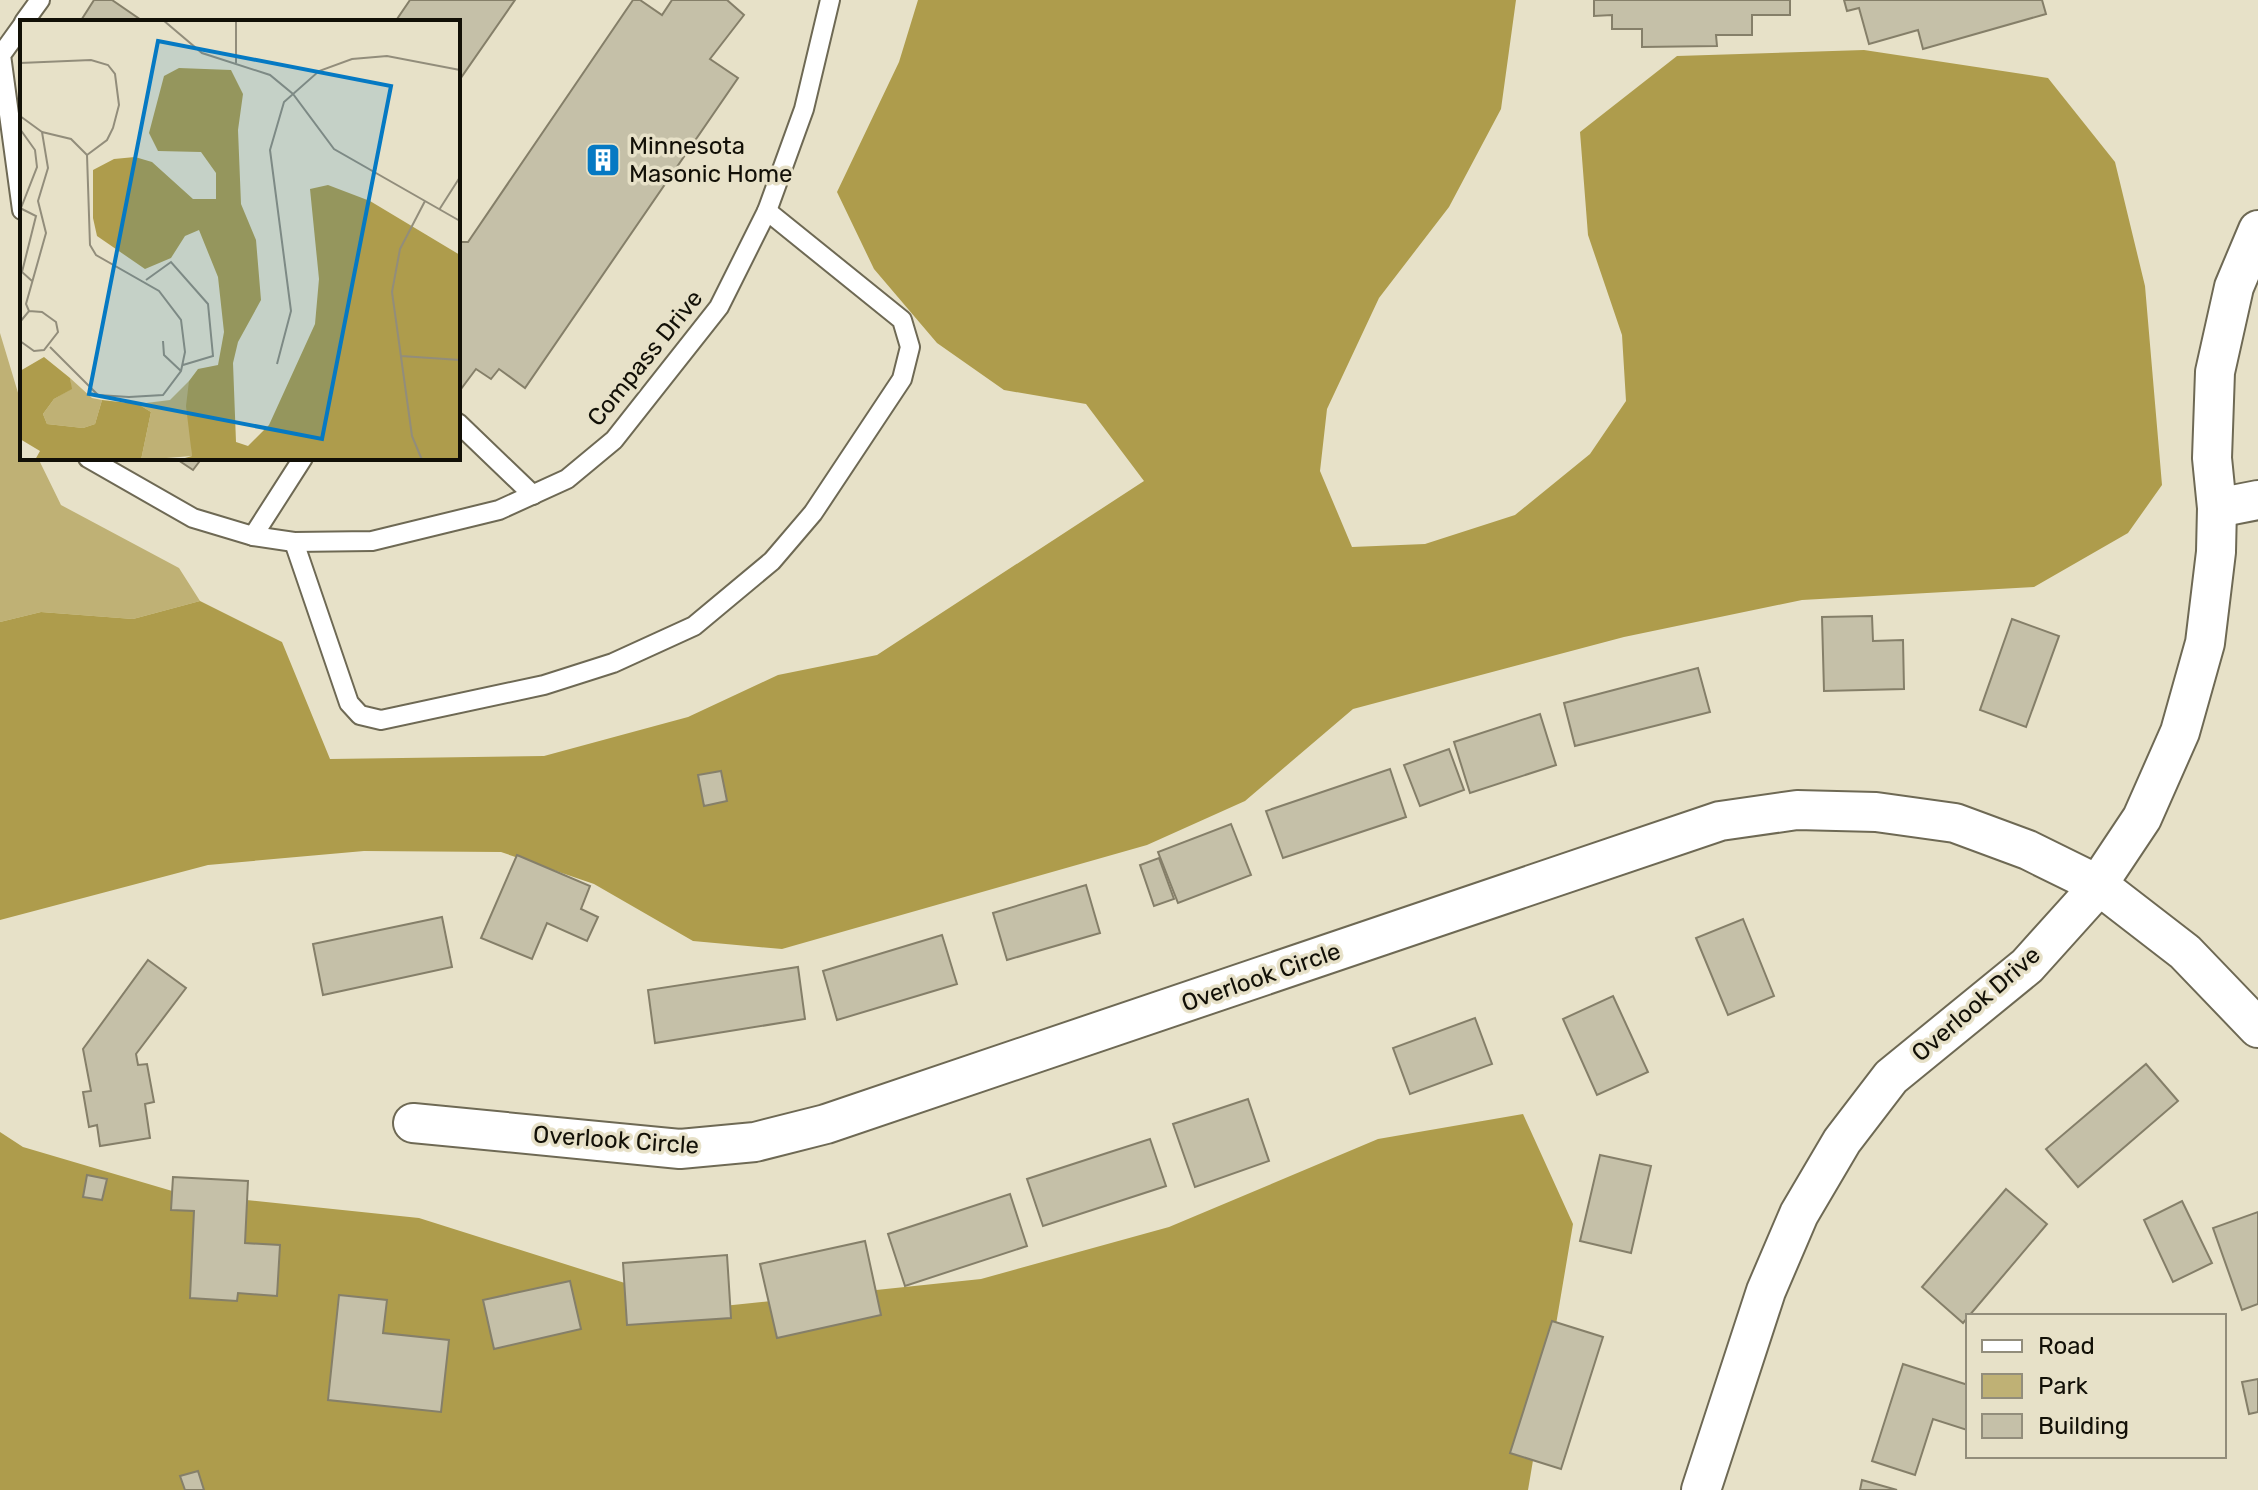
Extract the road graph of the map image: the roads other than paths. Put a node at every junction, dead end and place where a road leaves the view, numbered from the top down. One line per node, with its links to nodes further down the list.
1 (40, 0): 3 (lane)
2 (830, 0): 6 (lane, Compass Drive)
3 (26, 20)
4 (20, 28): 5 (lane)
5 (20, 195)
6 (767, 211): 11 (lane, Compass Drive); 15 (lane)
7 (2258, 230): 13 (street, Overlook Drive)
8 (460, 425): 11 (lane)
9 (92, 460): 14 (lane, Compass Drive)
10 (302, 460): 14 (lane)
11 (533, 495): 15 (lane, Compass Drive)
12 (2258, 500): 13 (street)
13 (2217, 508): 16 (street, Overlook Drive)
14 (253, 536): 15 (lane, Compass Drive)
15 (294, 542)
16 (2097, 884): 17 (street, Overlook Circle); 18 (street, Overlook Circle); 19 (street, Overlook Drive)
17 (2258, 1028)
18 (413, 1123)
19 (1701, 1490)

